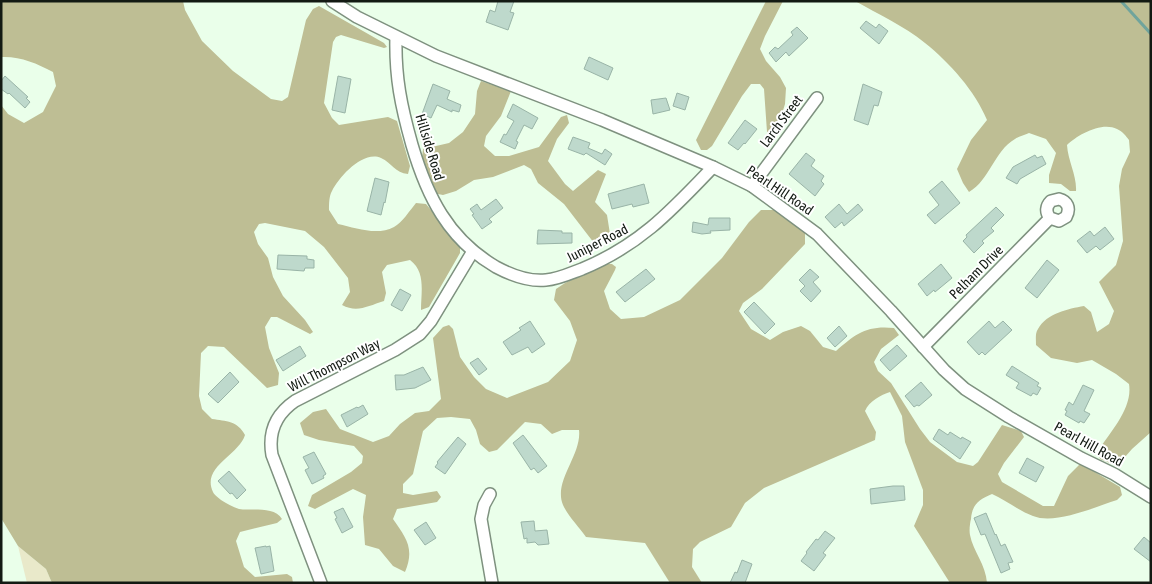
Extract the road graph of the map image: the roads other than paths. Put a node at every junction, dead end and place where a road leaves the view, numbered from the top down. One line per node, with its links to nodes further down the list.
1 (332, 1): 2 (street, Pearl Hill Road)
2 (396, 37): 4 (street, Pearl Hill Road); 7 (street, Hillside Road)
3 (817, 98): 5 (street, Larch Street)
4 (713, 167): 5 (street, Pearl Hill Road); 7 (street, Juniper Road)
5 (752, 186): 8 (street, Pearl Hill Road)
6 (1050, 218): 8 (street, Pelham Drive)
7 (474, 251): 11 (street, Will Thompson Way)
8 (923, 347): 10 (street, Pearl Hill Road)
9 (490, 494): 12 (street)
10 (1151, 497)
11 (321, 583)
12 (492, 583)

